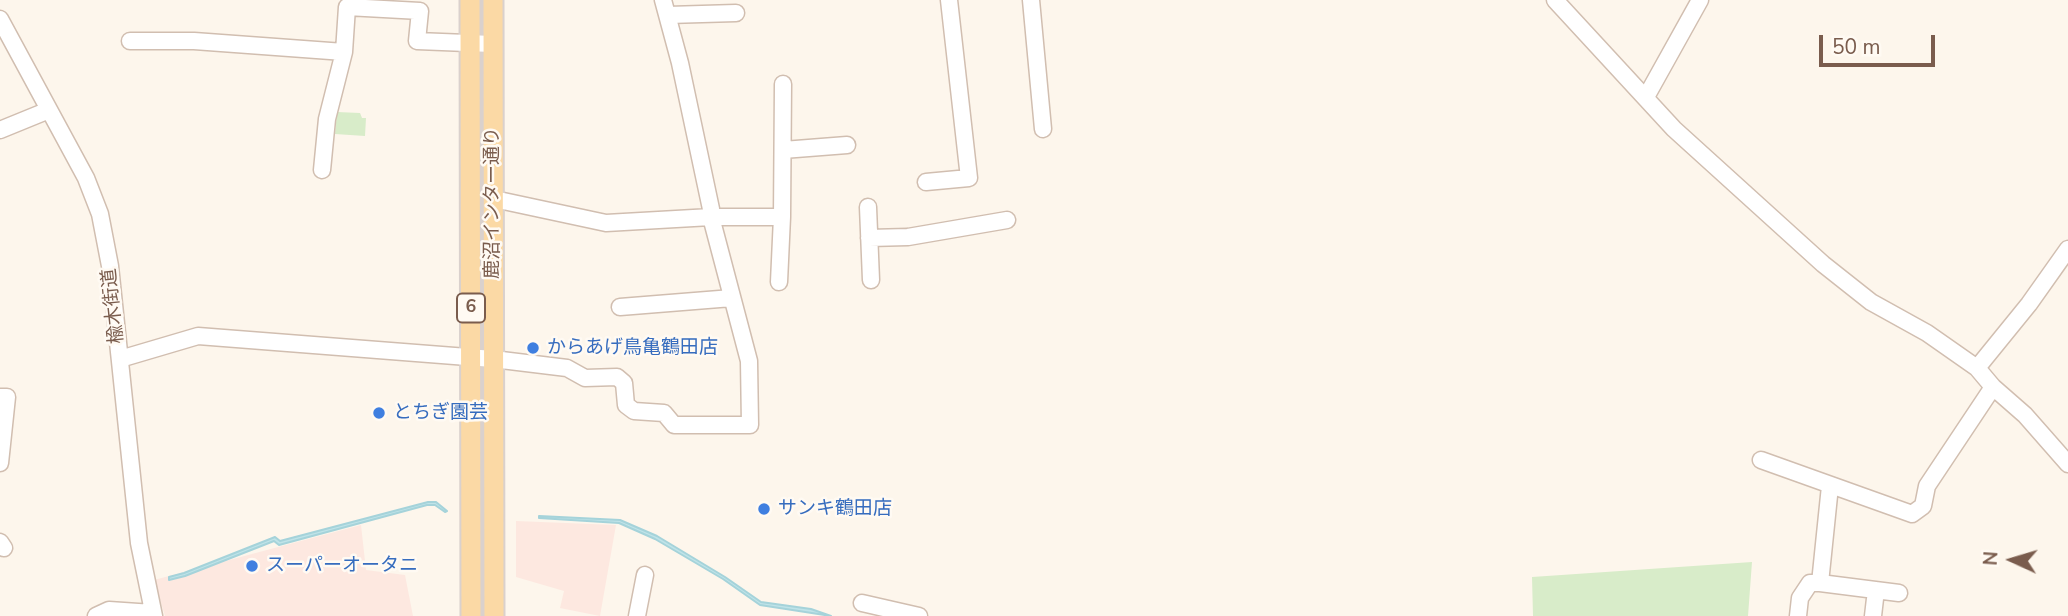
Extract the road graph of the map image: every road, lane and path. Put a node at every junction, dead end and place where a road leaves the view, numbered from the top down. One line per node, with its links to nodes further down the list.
1 (470, 0): 11 (main road, 鹿沼インター通り / 6)
2 (493, 0): 12 (main road, 鹿沼インター通り / 6)
3 (949, 0): 22 (street)
4 (1031, 0): 17 (street)
5 (1555, 0): 15 (street)
6 (1700, 0): 15 (street)
7 (666, 7): 8 (street); 25 (street)
8 (736, 13)
9 (0, 19): 16 (street, 楡木街道)
10 (130, 41): 13 (street)
11 (470, 44): 12 (street); 13 (street); 34 (main road, 鹿沼インター通り / 6)
12 (492, 44): 23 (main road, 鹿沼インター通り / 6)
13 (344, 52): 21 (street)
14 (783, 84): 20 (street)
15 (1646, 97): 37 (street)
16 (49, 110): 18 (street); 35 (street, 楡木街道)
17 (1043, 128)
18 (0, 130)
19 (848, 145): 20 (street)
20 (783, 149): 26 (street)
21 (322, 170)
22 (926, 182)
23 (494, 199): 25 (street); 36 (main road, 鹿沼インター通り / 6)
24 (868, 207): 28 (street)
25 (711, 217): 26 (street); 32 (street)
26 (782, 217): 31 (street)
27 (1007, 220): 28 (street)
28 (869, 238): 30 (street)
29 (2068, 249): 37 (street)
30 (871, 280)
31 (779, 282)
32 (732, 298): 33 (street); 36 (street)
33 (620, 307)
34 (471, 357): 35 (street); 36 (street); 51 (main road, 鹿沼インター通り / 6)
35 (120, 359): 49 (street, 楡木街道)
36 (493, 359): 52 (main road, 鹿沼インター通り / 6)
37 (1977, 368): 38 (street)
38 (1993, 387): 42 (street); 43 (street)
39 (0, 397): 41 (street)
40 (1761, 460): 43 (street)
41 (0, 463)
42 (2068, 464)
43 (1830, 486): 45 (street)
44 (645, 575): 53 (street)
45 (1820, 583): 46 (street); 55 (street)
46 (1876, 590): 47 (street); 56 (street)
47 (1899, 593)
48 (862, 603): 54 (street)
49 (153, 614): 50 (street)
50 (96, 616)
51 (471, 616)
52 (494, 616)
53 (636, 616)
54 (919, 616)
55 (1798, 616)
56 (1873, 616)

